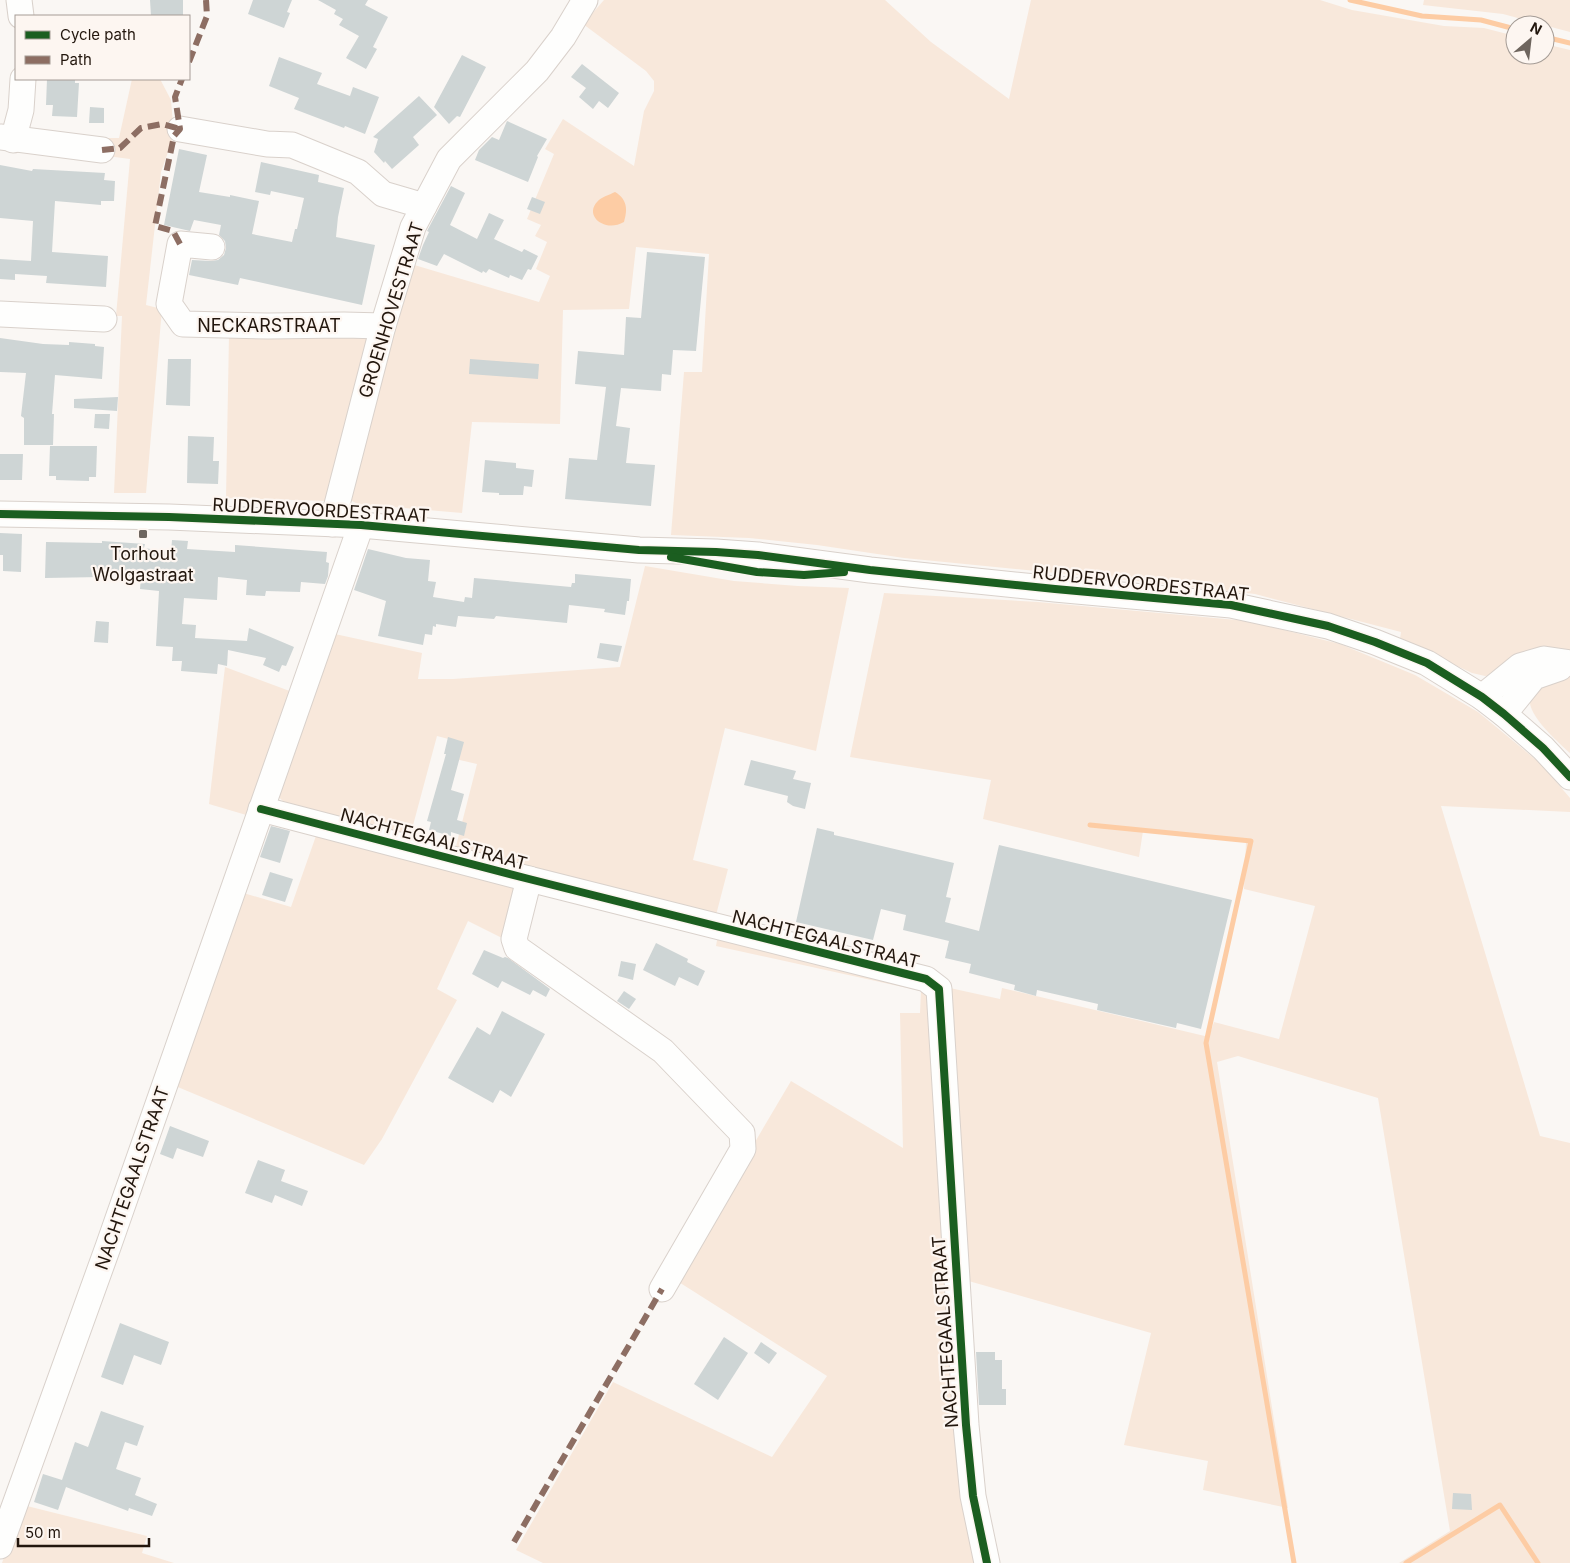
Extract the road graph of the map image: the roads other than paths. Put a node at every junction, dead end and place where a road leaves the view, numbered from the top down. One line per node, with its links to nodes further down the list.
1 (19, 0): 3 (street)
2 (585, 0): 8 (street, GROENHOVESTRAAT)
3 (21, 15)
4 (23, 80): 6 (street)
5 (180, 130): 8 (street)
6 (6, 139): 7 (street)
7 (102, 150)
8 (424, 206): 12 (street, GROENHOVESTRAAT)
9 (212, 247): 12 (street, NECKARSTRAAT)
10 (0, 314): 11 (street)
11 (104, 319)
12 (383, 326): 14 (street, GROENHOVESTRAAT)
13 (0, 514): 14 (street, RUDDERVOORDESTRAAT)
14 (332, 524): 15 (street, RUDDERVOORDESTRAAT)
15 (361, 525): 17 (street, RUDDERVOORDESTRAAT); 20 (street, NACHTEGAALSTRAAT)
16 (1570, 664): 17 (street); 18 (street)
17 (1482, 697): 18 (street, RUDDERVOORDESTRAAT)
18 (1504, 714): 19 (street, RUDDERVOORDESTRAAT)
19 (1570, 777)
20 (262, 809): 21 (street, NACHTEGAALSTRAAT); 23 (street, NACHTEGAALSTRAAT)
21 (529, 879): 22 (street, NACHTEGAALSTRAAT); 24 (street, NACHTEGAALSTRAAT)
22 (662, 1289)
23 (0, 1546)
24 (987, 1563)

